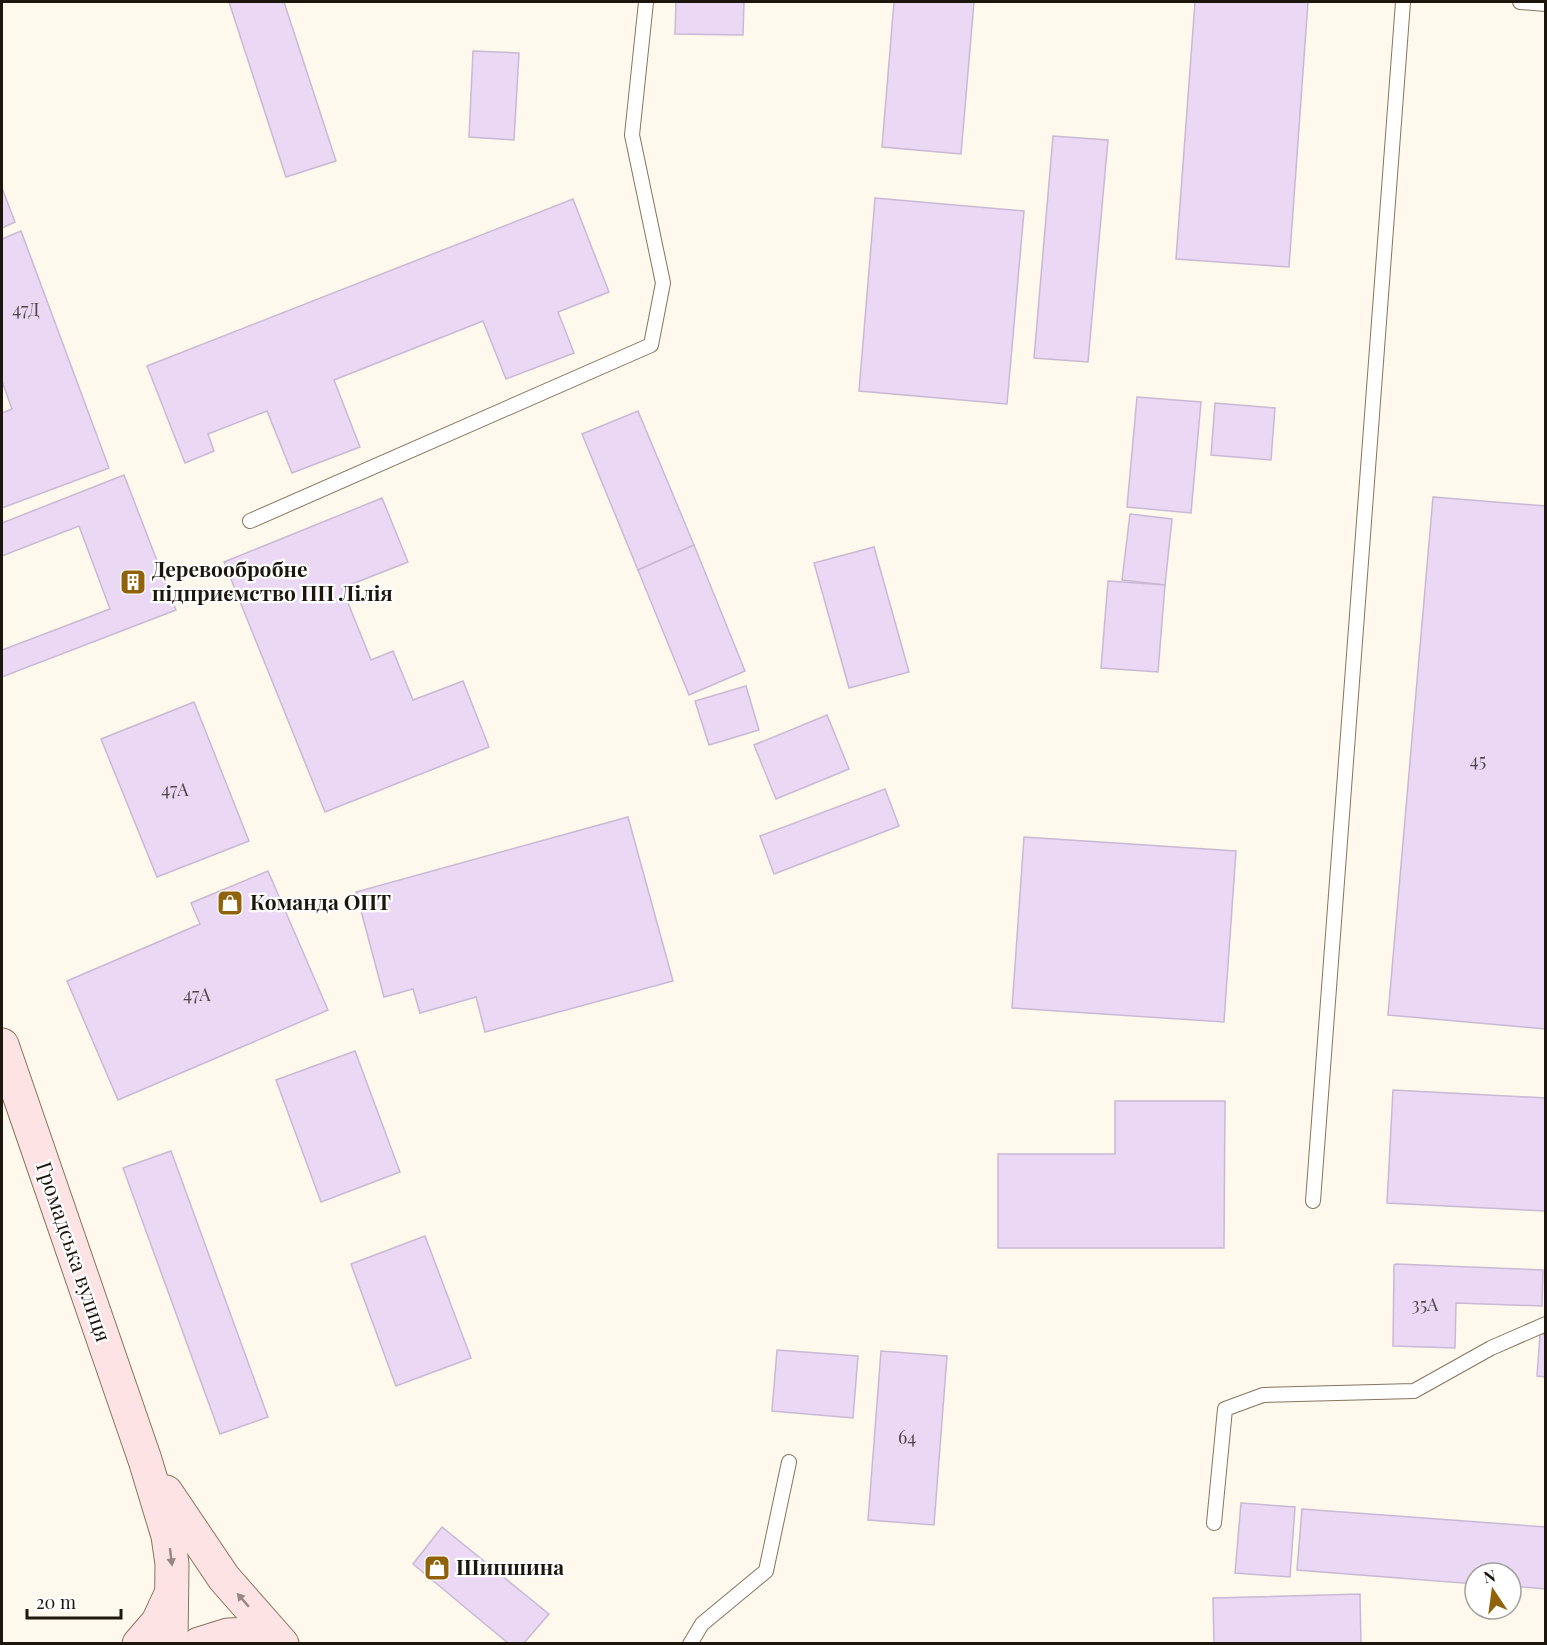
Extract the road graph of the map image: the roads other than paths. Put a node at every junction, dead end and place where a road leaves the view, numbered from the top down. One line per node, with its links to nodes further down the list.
1 (646, 2): 5 (lane)
2 (1403, 2): 7 (lane)
3 (1520, 2): 4 (lane)
4 (1545, 4)
5 (250, 521)
6 (2, 1045): 9 (street, Громадська вулиця)
7 (1313, 1201)
8 (1545, 1324): 11 (lane)
9 (146, 1460): 12 (street, one-way to 12); 16 (street, one-way to 9)
10 (789, 1462): 17 (lane)
11 (1214, 1523)
12 (173, 1592): 14 (street); 15 (street)
13 (202, 1643): 16 (street)
14 (139, 1644)
15 (171, 1644)
16 (281, 1644)
17 (690, 1644)

